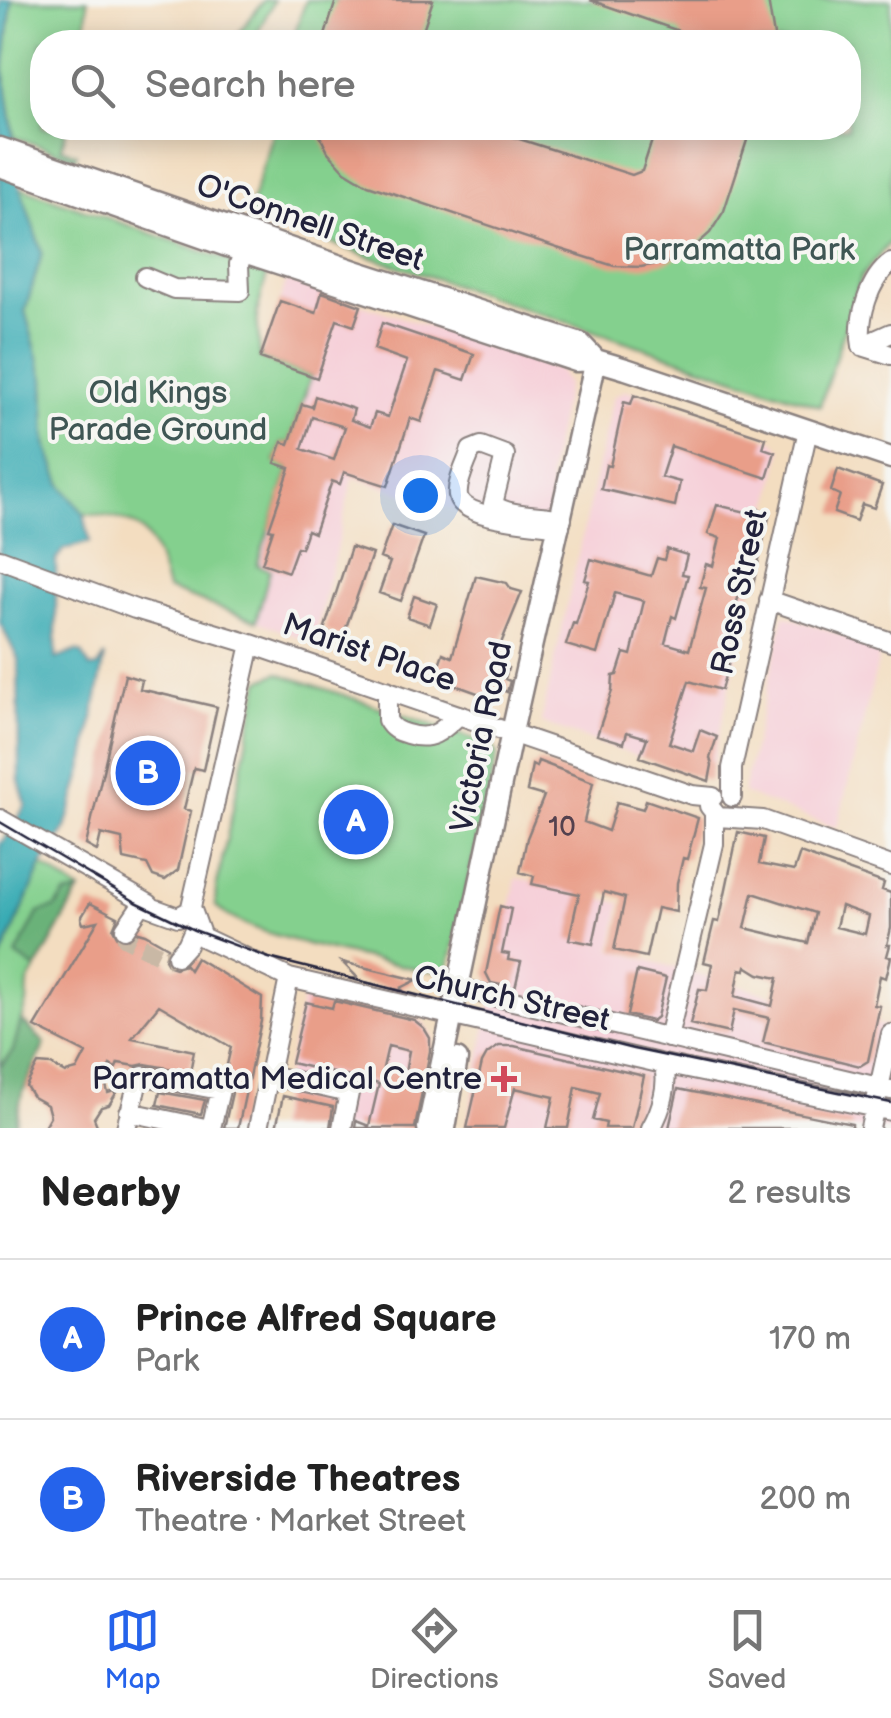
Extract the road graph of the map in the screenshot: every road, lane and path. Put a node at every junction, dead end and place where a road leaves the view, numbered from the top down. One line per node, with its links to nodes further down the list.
1 (0, 148): 3 (main road, O'Connell Street)
2 (0, 166): 3 (main road, O'Connell Street)
3 (59, 177): 4 (main road, O'Connell Street); 10 (main road, O'Connell Street)
4 (244, 252): 6 (street); 10 (main road, O'Connell Street)
5 (891, 263): 8 (street)
6 (145, 277)
7 (891, 334): 8 (street)
8 (862, 346): 9 (street)
9 (891, 355)
10 (600, 362): 11 (main road, O'Connell Street); 14 (main road, Victoria Road); 21 (main road, Victoria Road)
11 (808, 430): 12 (main road, O'Connell Street); 16 (street, Ross Street)
12 (891, 458)
13 (488, 508): 14 (street)
14 (561, 522): 21 (main road, Victoria Road)
15 (0, 560): 18 (street, Marist Place)
16 (770, 600): 17 (street); 22 (street, Ross Street)
17 (891, 642)
18 (251, 644): 19 (street, Marist Place); 26 (street)
19 (387, 690): 20 (street, Marist Place); 20 (street)
20 (459, 715): 21 (street, Marist Place)
21 (518, 734): 22 (street, Marist Place); 30 (main road, Victoria Road); 31 (main road, Victoria Road)
22 (722, 806): 24 (street); 33 (street)
23 (0, 819): 25 (street, Church Street)
24 (891, 866)
25 (144, 904): 26 (street, Church Street); 27 (street)
26 (193, 918): 28 (street); 29 (street, Church Street)
27 (125, 929)
28 (177, 956)
29 (289, 978): 31 (street, Church Street); 35 (street)
30 (471, 991): 31 (main road, Victoria Road); 33 (street, Church Street)
31 (459, 1018): 34 (street, Church Street); 42 (main road, Victoria Road); 43 (main road, Victoria Road)
32 (891, 1034): 36 (street)
33 (668, 1038): 36 (street, Church Street)
34 (662, 1064): 37 (street, Church Street); 44 (street)
35 (269, 1075): 40 (street); 41 (street)
36 (885, 1088): 37 (street)
37 (883, 1109): 45 (street)
38 (128, 1120): 39 (street); 39 (street)
39 (208, 1128)
40 (258, 1128)
41 (342, 1128)
42 (428, 1128)
43 (445, 1128)
44 (651, 1128)
45 (870, 1128)

